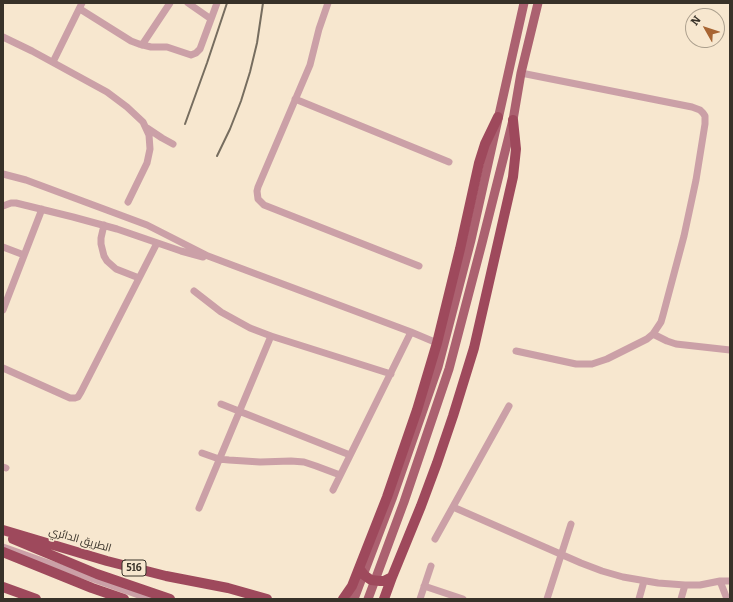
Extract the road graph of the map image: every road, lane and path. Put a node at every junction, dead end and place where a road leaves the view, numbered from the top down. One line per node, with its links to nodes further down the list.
1 (170, 3): 10 (lane)
2 (188, 3): 8 (lane)
3 (217, 3): 8 (lane)
4 (328, 3): 13 (lane)
5 (524, 3): 14 (main road)
6 (538, 3): 12 (main road)
7 (81, 6): 10 (lane); 11 (lane)
8 (211, 19): 10 (lane)
9 (3, 37): 11 (lane)
10 (142, 45)
11 (53, 62): 16 (lane)
12 (521, 73): 15 (main road); 33 (lane)
13 (295, 99): 18 (lane); 28 (lane)
14 (498, 117): 35 (highway); 72 (main road)
15 (513, 120): 59 (highway); 73 (main road)
16 (147, 128): 17 (lane); 20 (lane)
17 (173, 144)
18 (449, 162)
19 (4, 175): 27 (lane)
20 (128, 202)
21 (3, 206): 22 (lane)
22 (42, 209): 23 (lane); 26 (lane)
23 (104, 225): 24 (lane); 29 (lane)
24 (157, 243): 27 (lane); 29 (lane)
25 (3, 247): 26 (lane)
26 (24, 255): 31 (lane)
27 (215, 259): 32 (lane)
28 (419, 266)
29 (139, 278): 38 (lane)
30 (194, 291): 34 (lane)
31 (3, 310)
32 (411, 332): 35 (lane); 39 (lane)
33 (653, 334): 36 (lane); 37 (lane)
34 (270, 336): 39 (lane); 42 (lane)
35 (437, 343): 58 (highway)
36 (730, 350)
37 (516, 351)
38 (3, 368)
39 (390, 374): 44 (lane)
40 (221, 404): 42 (lane)
41 (509, 406): 48 (lane)
42 (239, 411): 44 (lane); 45 (lane)
43 (202, 452): 45 (lane)
44 (350, 454): 46 (lane)
45 (219, 459): 46 (lane); 49 (lane)
46 (340, 475): 47 (lane)
47 (333, 490)
48 (453, 507): 53 (lane); 56 (lane)
49 (199, 508)
50 (571, 524): 56 (lane)
51 (3, 530): 70 (highway, الطريق الدائري / 516)
52 (3, 535): 69 (highway, الطريق الدائري / 516)
53 (435, 539)
54 (3, 547): 68 (lane)
55 (3, 552): 67 (highway)
56 (562, 554): 60 (lane); 77 (lane)
57 (431, 566): 64 (lane)
58 (359, 568): 59 (highway); 71 (highway)
59 (392, 577): 74 (highway)
60 (644, 581): 63 (lane); 78 (lane)
61 (720, 581): 62 (lane); 63 (lane); 80 (lane)
62 (730, 581)
63 (685, 585): 79 (lane)
64 (424, 586): 75 (lane); 76 (lane)
65 (3, 587): 66 (highway)
66 (36, 599)
67 (124, 599)
68 (150, 599)
69 (170, 599)
70 (267, 599)
71 (343, 599)
72 (354, 599)
73 (368, 599)
74 (384, 599)
75 (420, 599)
76 (463, 599)
77 (547, 599)
78 (639, 599)
79 (681, 599)
80 (727, 599)

